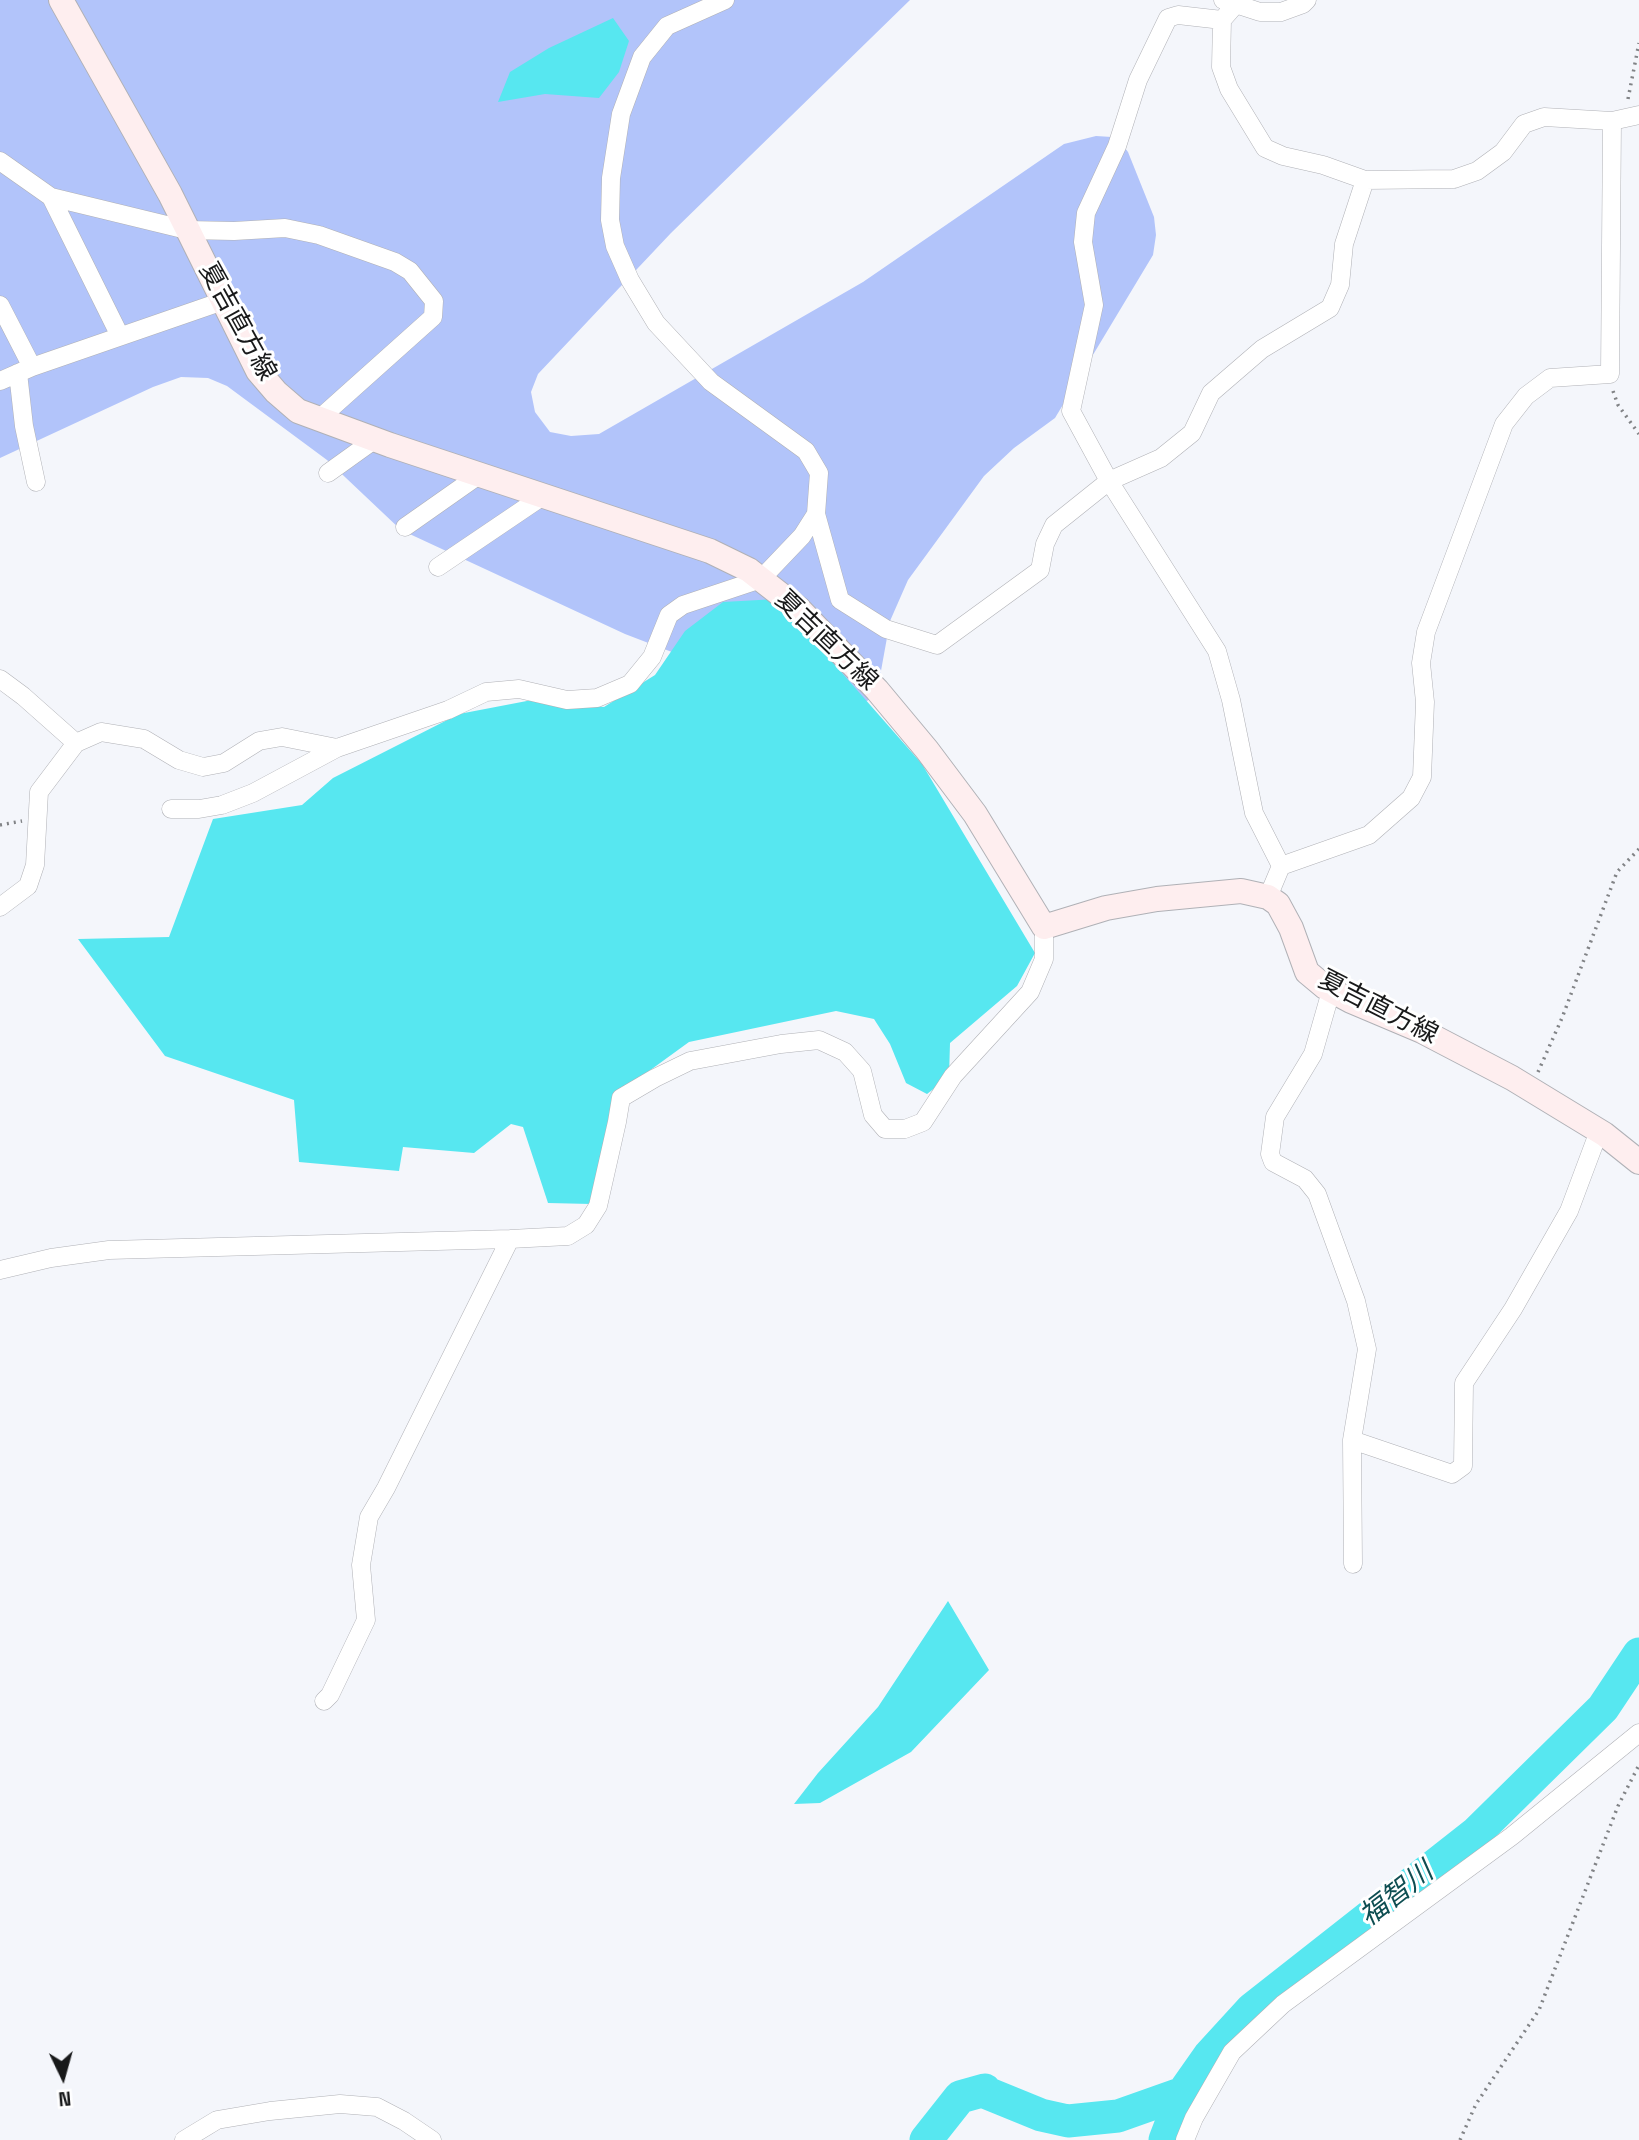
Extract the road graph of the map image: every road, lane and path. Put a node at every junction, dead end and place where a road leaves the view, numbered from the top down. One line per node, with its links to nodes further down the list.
1 (61, 0): 11 (main road, 夏吉直方線)
2 (725, 0): 26 (street)
3 (1307, 0): 4 (street)
4 (1229, 2): 5 (street)
5 (1222, 20): 9 (street); 23 (street)
6 (1639, 43): 7 (path)
7 (1625, 118): 9 (street); 16 (street)
8 (0, 161): 10 (street)
9 (1365, 180): 23 (street)
10 (51, 197): 11 (street); 14 (street)
11 (187, 230): 12 (main road, 夏吉直方線); 18 (street)
12 (223, 301): 14 (street); 18 (main road, 夏吉直方線)
13 (0, 305): 15 (street)
14 (120, 336): 15 (street)
15 (25, 370): 17 (street); 24 (street)
16 (1610, 373): 19 (path); 35 (street)
17 (0, 381)
18 (319, 419): 20 (main road, 夏吉直方線)
19 (1639, 434)
20 (374, 440): 21 (street); 22 (main road, 夏吉直方線)
21 (328, 473)
22 (480, 475): 25 (main road, 夏吉直方線); 27 (street)
23 (1109, 481): 26 (street); 35 (street)
24 (36, 482)
25 (543, 496): 28 (street); 29 (main road, 夏吉直方線)
26 (816, 514): 29 (street)
27 (405, 527)
28 (438, 567)
29 (761, 579): 32 (street); 38 (main road, 夏吉直方線)
30 (4, 685): 31 (street)
31 (76, 743): 32 (street); 37 (street)
32 (337, 748): 33 (street)
33 (171, 809)
34 (1639, 849): 40 (path)
35 (1281, 866): 36 (street)
36 (1268, 897): 38 (main road); 39 (main road, 夏吉直方線)
37 (0, 907)
38 (1044, 927): 43 (street)
39 (1331, 991): 40 (main road, 夏吉直方線); 45 (street)
40 (1530, 1090): 41 (main road, 夏吉直方線)
41 (1599, 1131): 42 (main road, 夏吉直方線); 45 (street)
42 (1639, 1162)
43 (510, 1239): 44 (street); 47 (street)
44 (0, 1270)
45 (1352, 1440): 46 (street)
46 (1353, 1564)
47 (324, 1701)
48 (1639, 1733): 52 (street)
49 (1639, 1765): 53 (path)
50 (184, 2140): 51 (street)
51 (432, 2140)
52 (1185, 2140)
53 (1460, 2140)

